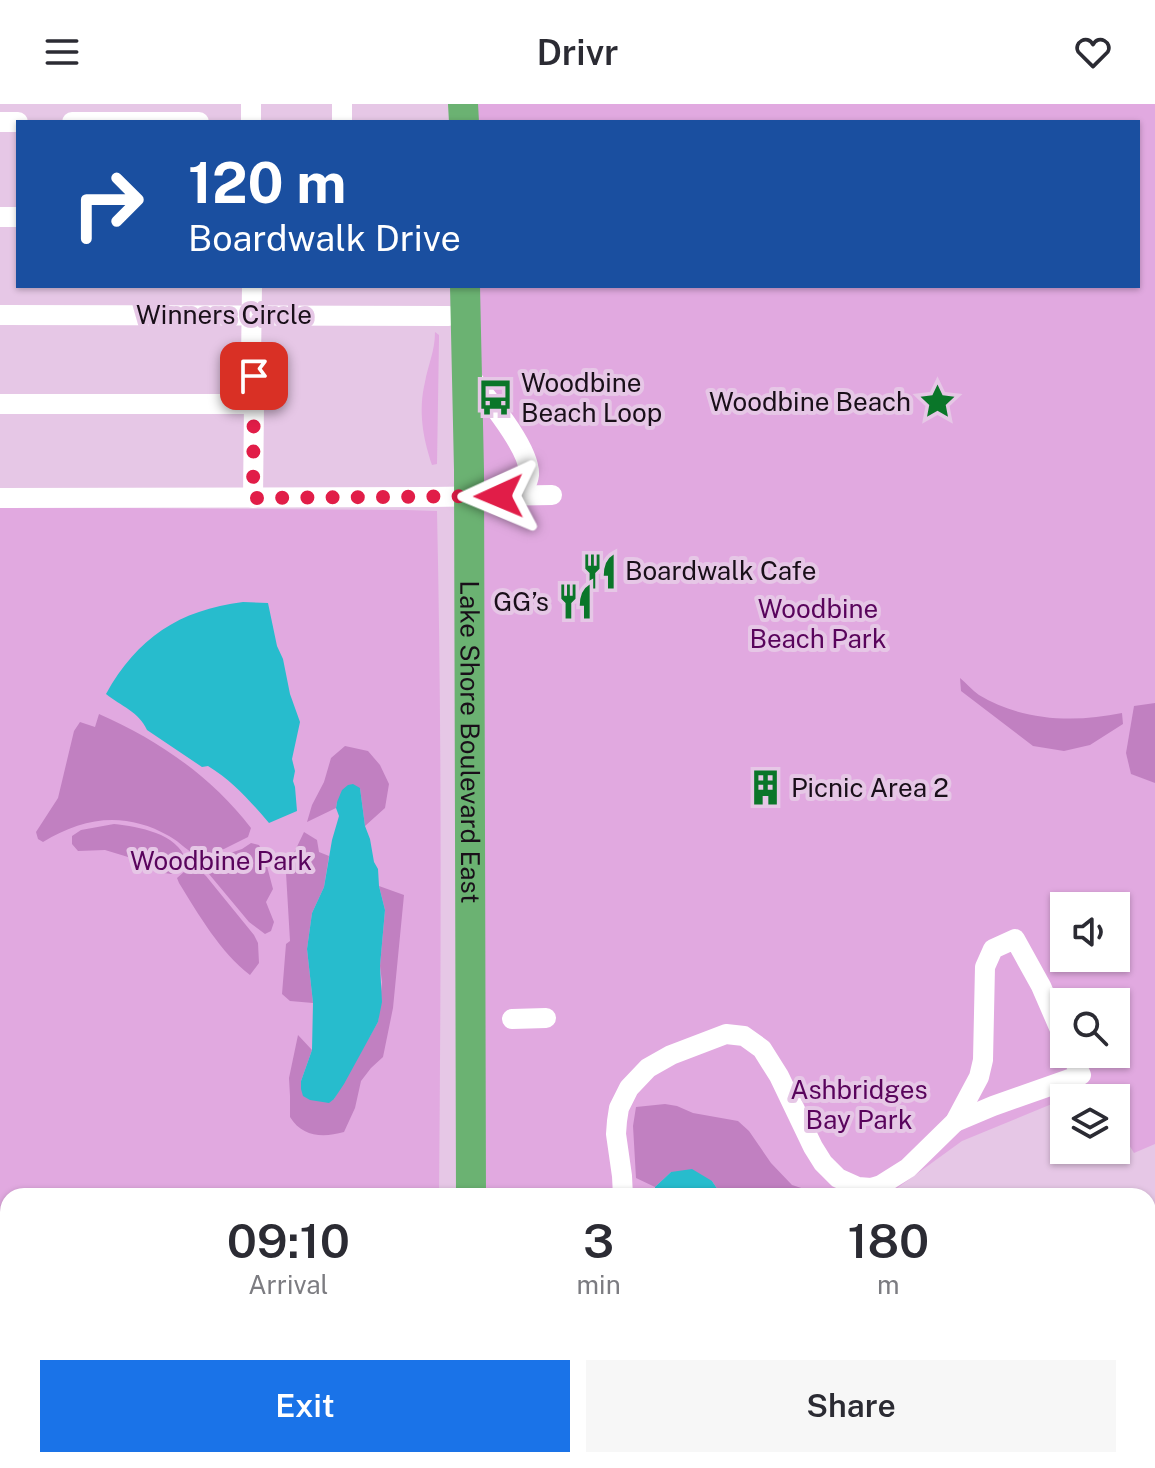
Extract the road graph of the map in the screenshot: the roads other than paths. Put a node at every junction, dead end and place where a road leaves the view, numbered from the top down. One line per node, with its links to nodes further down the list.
1 (252, 288): 4 (street)
2 (465, 288): 6 (highway, Lake Shore Boulevard East)
3 (449, 301): 4 (street, Winners Circle); 11 (highway, Lake Shore Boulevard East)
4 (251, 314): 5 (street, Winners Circle); 8 (street)
5 (0, 315)
6 (466, 363): 10 (street); 11 (highway, Lake Shore Boulevard East)
7 (0, 404): 8 (street)
8 (254, 404): 13 (street)
9 (552, 495): 10 (street)
10 (515, 496): 11 (street)
11 (459, 497): 13 (street); 21 (highway, Lake Shore Boulevard East); 22 (highway, Lake Shore Boulevard East)
12 (0, 498): 13 (street)
13 (253, 498)
14 (1050, 1007): 18 (street)
15 (546, 1018): 16 (street)
16 (512, 1019)
17 (1078, 1068): 19 (street)
18 (979, 1077): 19 (street); 20 (street)
19 (993, 1106): 20 (street)
20 (955, 1122): 25 (street)
21 (450, 1188)
22 (471, 1188)
23 (623, 1188): 24 (street)
24 (871, 1188)
25 (871, 1188)

